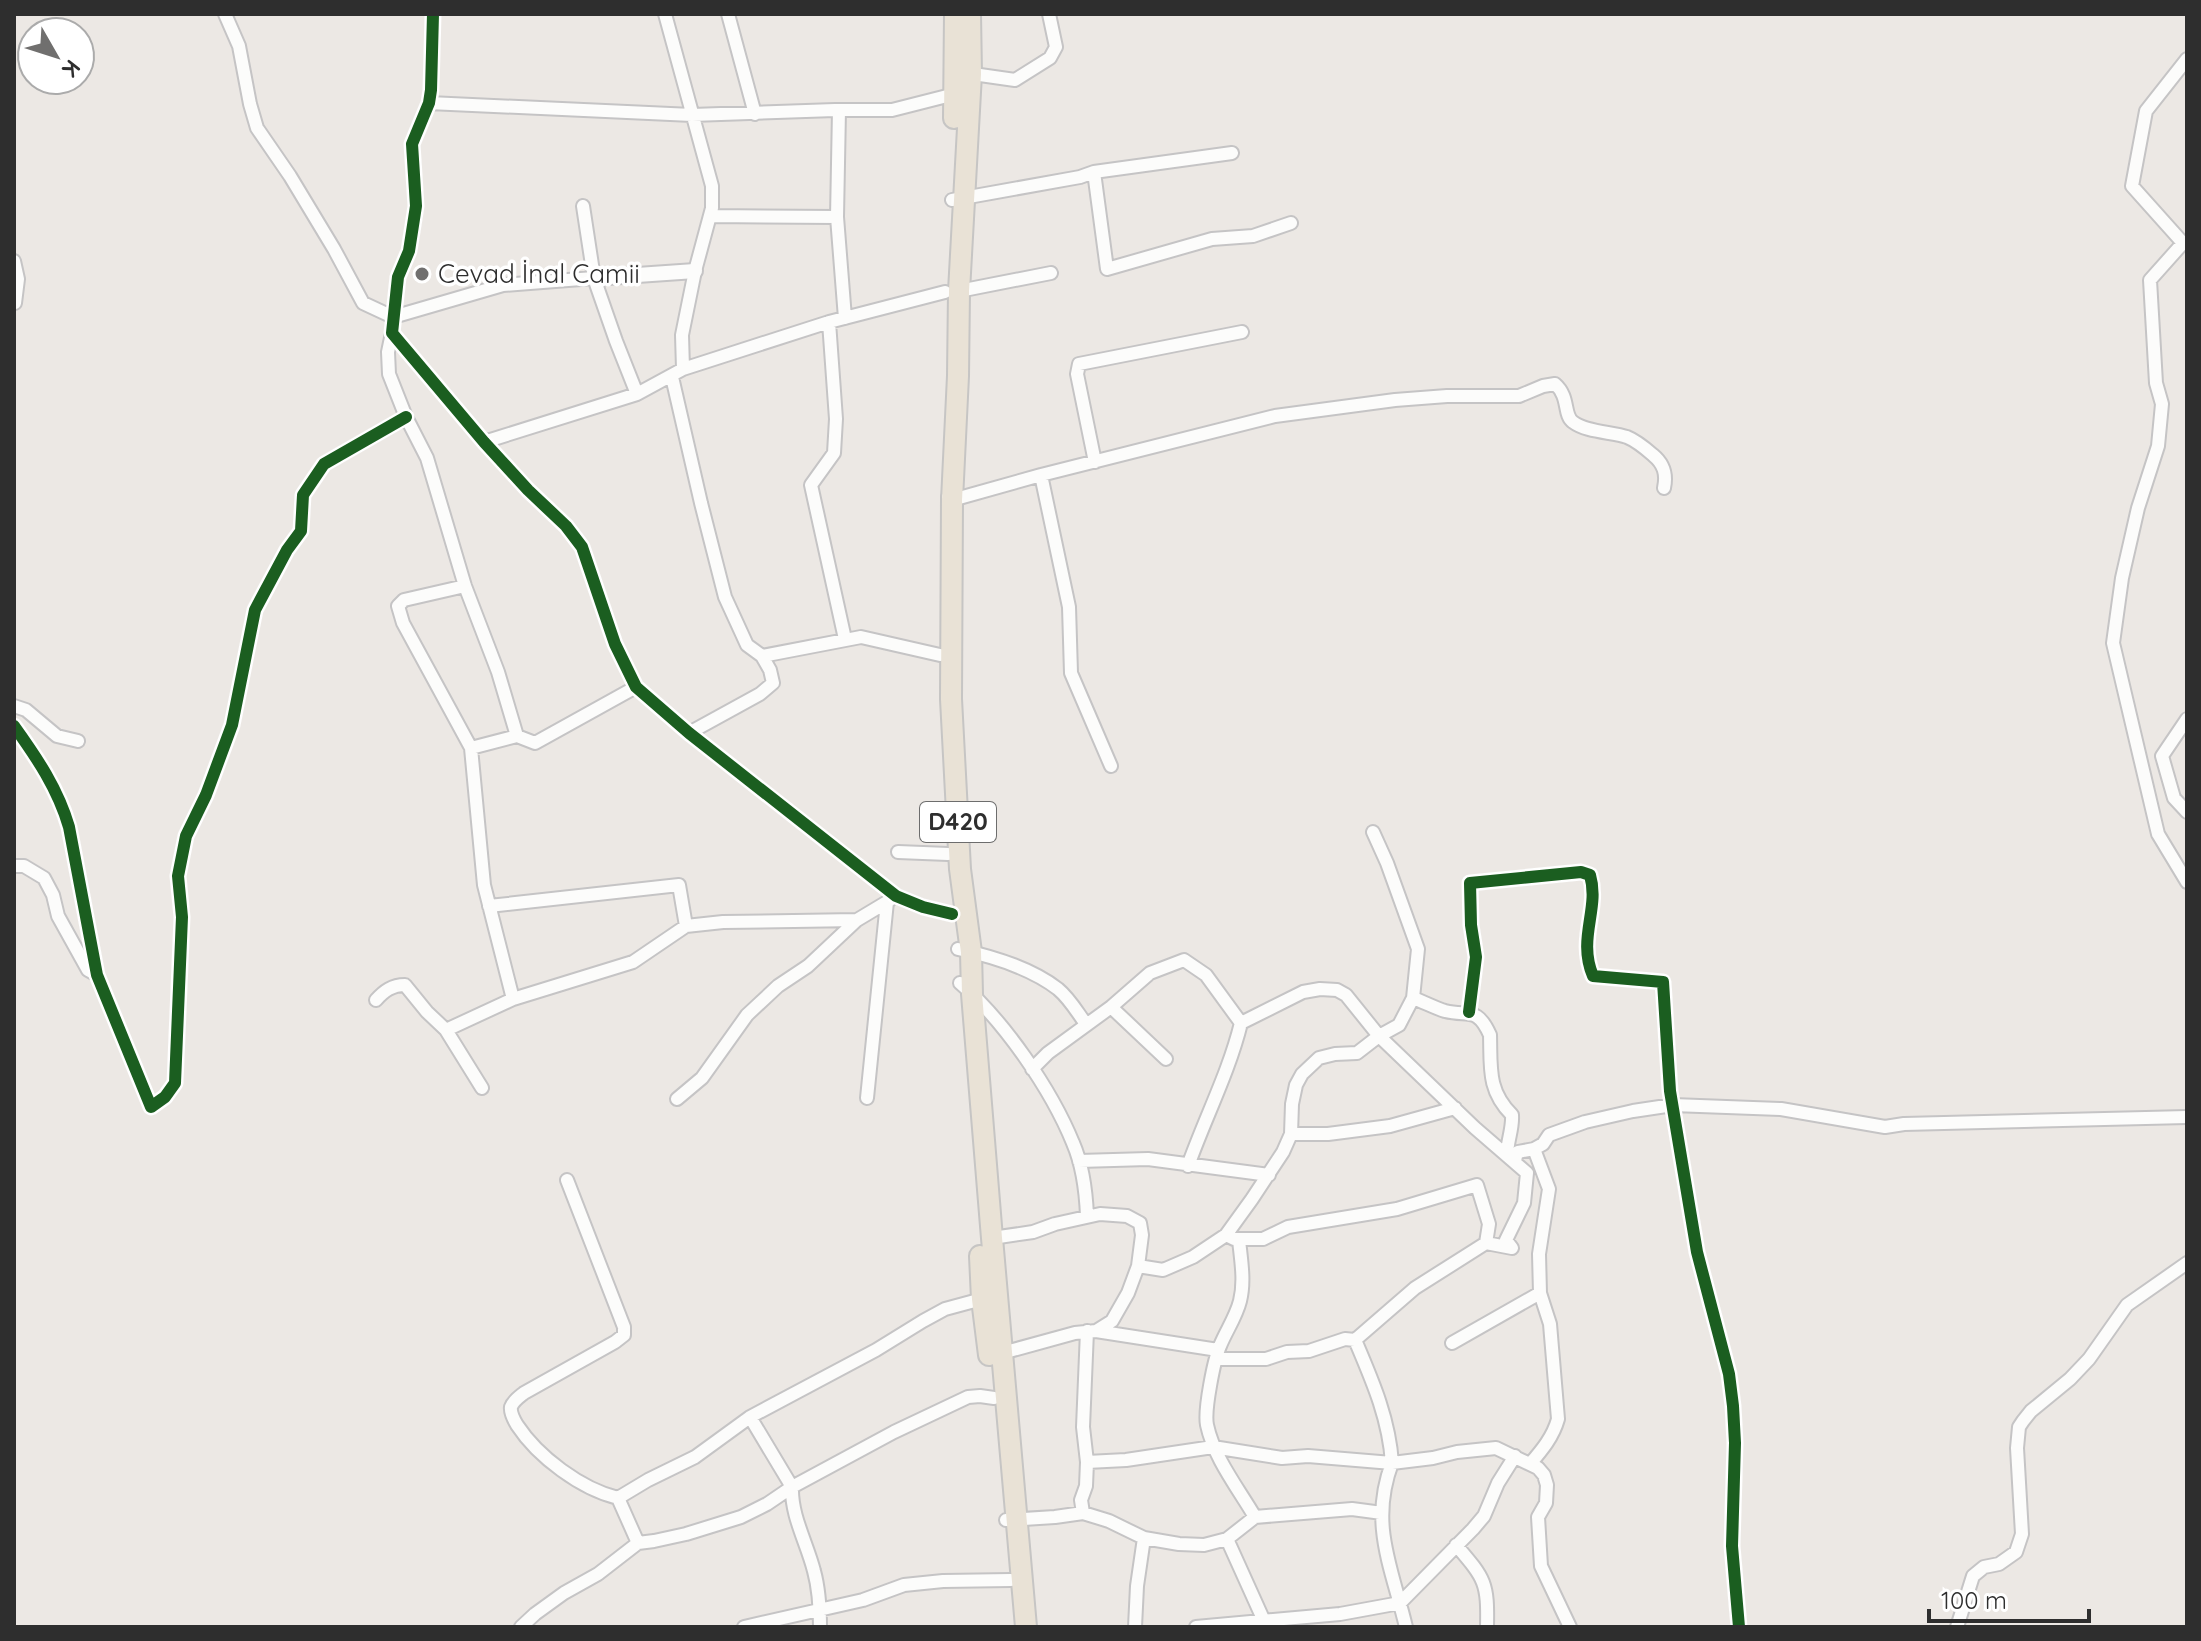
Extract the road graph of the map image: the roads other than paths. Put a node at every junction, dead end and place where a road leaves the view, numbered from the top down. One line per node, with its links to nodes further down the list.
1 (225, 14): 29 (street)
2 (433, 14): 11 (street)
3 (665, 14): 14 (street)
4 (728, 14): 13 (street)
5 (955, 14): 9 (highway, D420)
6 (970, 14): 9 (highway, D420)
7 (1049, 14): 9 (street)
8 (2187, 59): 22 (street)
9 (963, 72): 10 (highway, D420); 17 (highway, D420)
10 (955, 94): 12 (street); 17 (highway, D420)
11 (429, 103): 14 (street); 29 (street)
12 (839, 110): 13 (street); 20 (street)
13 (755, 114): 14 (street)
14 (692, 115): 19 (street)
15 (1232, 153): 16 (street)
16 (1094, 172): 17 (street); 21 (street)
17 (958, 199): 27 (highway, D420)
18 (583, 206): 26 (street)
19 (710, 216): 20 (street); 24 (street)
20 (837, 217): 30 (street)
21 (1291, 223)
22 (2185, 242): 60 (street)
23 (14, 261): 28 (street)
24 (695, 271): 26 (street); 34 (street)
25 (1051, 273): 27 (street)
26 (594, 278): 29 (street); 35 (street)
27 (952, 291): 30 (street); 41 (highway, D420)
28 (15, 303)
29 (393, 317): 33 (street)
30 (845, 318): 31 (street)
31 (829, 322): 34 (street); 43 (street)
32 (1242, 332): 38 (street)
33 (392, 333): 36 (street); 37 (street)
34 (678, 373): 35 (street); 45 (street)
35 (637, 394): 37 (street)
36 (406, 417): 42 (street); 67 (street)
37 (484, 442): 46 (street)
38 (1095, 462): 39 (street); 40 (street)
39 (1041, 475): 41 (street); 54 (street)
40 (1664, 488)
41 (947, 496): 44 (highway, D420); 66 (highway, D420)
42 (465, 586): 51 (street); 53 (street)
43 (845, 639): 44 (street); 45 (street)
44 (940, 655): 58 (highway, D420)
45 (762, 656): 50 (street)
46 (636, 687): 50 (street); 51 (street)
47 (14, 706): 52 (street)
48 (2187, 719): 55 (street)
49 (14, 726): 67 (street)
50 (689, 733): 61 (street)
51 (517, 736): 53 (street)
52 (78, 741)
53 (471, 748): 62 (street)
54 (1111, 766)
55 (2187, 812)
56 (1373, 832): 69 (street)
57 (898, 852): 58 (street)
58 (948, 854): 63 (highway, D420)
59 (14, 866): 67 (street)
60 (2187, 882)
61 (892, 899): 63 (street); 64 (street); 81 (street)
62 (489, 906): 65 (street); 70 (street)
63 (952, 914): 66 (highway, D420)
64 (857, 920): 65 (street); 82 (street)
65 (686, 926): 70 (street)
66 (965, 950): 68 (highway, D420); 75 (street)
67 (97, 975)
68 (966, 989): 79 (street); 95 (highway, D420); 101 (highway, D420)
69 (1413, 998): 73 (street); 77 (street)
70 (513, 999): 76 (street)
71 (376, 1000): 76 (street)
72 (1111, 1007): 74 (street); 75 (street); 78 (street)
73 (1469, 1012): 83 (street); 88 (street)
74 (1241, 1023): 77 (street); 90 (street)
75 (1086, 1024): 79 (street)
76 (446, 1030): 80 (street)
77 (1379, 1036): 84 (street); 86 (street)
78 (1166, 1059)
79 (1032, 1069): 89 (street)
80 (482, 1088)
81 (867, 1098)
82 (677, 1099)
83 (1673, 1105): 85 (street); 87 (street); 138 (street)
84 (1455, 1108): 86 (street); 88 (street)
85 (2187, 1117)
86 (1291, 1134): 91 (street)
87 (1534, 1149): 88 (street); 100 (street)
88 (1511, 1158): 97 (street)
89 (1079, 1161): 90 (street); 93 (street)
90 (1188, 1166): 91 (street)
91 (1269, 1175): 94 (street)
92 (567, 1180): 115 (street)
93 (1087, 1216): 95 (street); 99 (street)
94 (1226, 1235): 96 (street); 99 (street)
95 (992, 1238): 105 (highway, D420)
96 (1239, 1240): 97 (street); 106 (street)
97 (1486, 1243): 103 (street)
98 (2187, 1263): 139 (street)
99 (1138, 1266): 102 (street)
100 (1540, 1293): 104 (street); 113 (street)
101 (982, 1299): 107 (highway, D420); 108 (street)
102 (1092, 1331): 105 (street); 106 (street); 111 (street)
103 (1355, 1340): 106 (street); 112 (street)
104 (1452, 1343)
105 (1002, 1353): 119 (highway, D420)
106 (1218, 1354): 109 (street)
107 (994, 1398): 114 (street); 119 (highway, D420)
108 (750, 1417): 114 (street); 115 (street)
109 (1213, 1447): 111 (street); 112 (street); 118 (street)
110 (1515, 1456): 112 (street); 113 (street); 123 (street)
111 (1087, 1462): 116 (street)
112 (1392, 1463): 117 (street)
113 (1530, 1464): 137 (street)
114 (792, 1487): 122 (street); 126 (street)
115 (618, 1498): 122 (street)
116 (1083, 1513): 119 (street); 120 (street)
117 (1382, 1513): 118 (street); 125 (street)
118 (1255, 1517): 121 (street)
119 (1012, 1520): 124 (highway, D420); 132 (highway, D420)
120 (1144, 1538): 121 (street); 133 (street)
121 (1227, 1539): 127 (street)
122 (638, 1543): 128 (street)
123 (1456, 1545): 125 (street); 136 (street)
124 (1011, 1580): 126 (street); 131 (highway, D420)
125 (1400, 1603): 127 (street); 135 (street)
126 (820, 1610): 129 (street); 130 (street)
127 (1264, 1621): 134 (street)
128 (521, 1627)
129 (744, 1627)
130 (820, 1627)
131 (1014, 1627)
132 (1026, 1627)
133 (1135, 1627)
134 (1196, 1627)
135 (1406, 1627)
136 (1487, 1627)
137 (1570, 1627)
138 (1739, 1627)
139 (1957, 1627)

